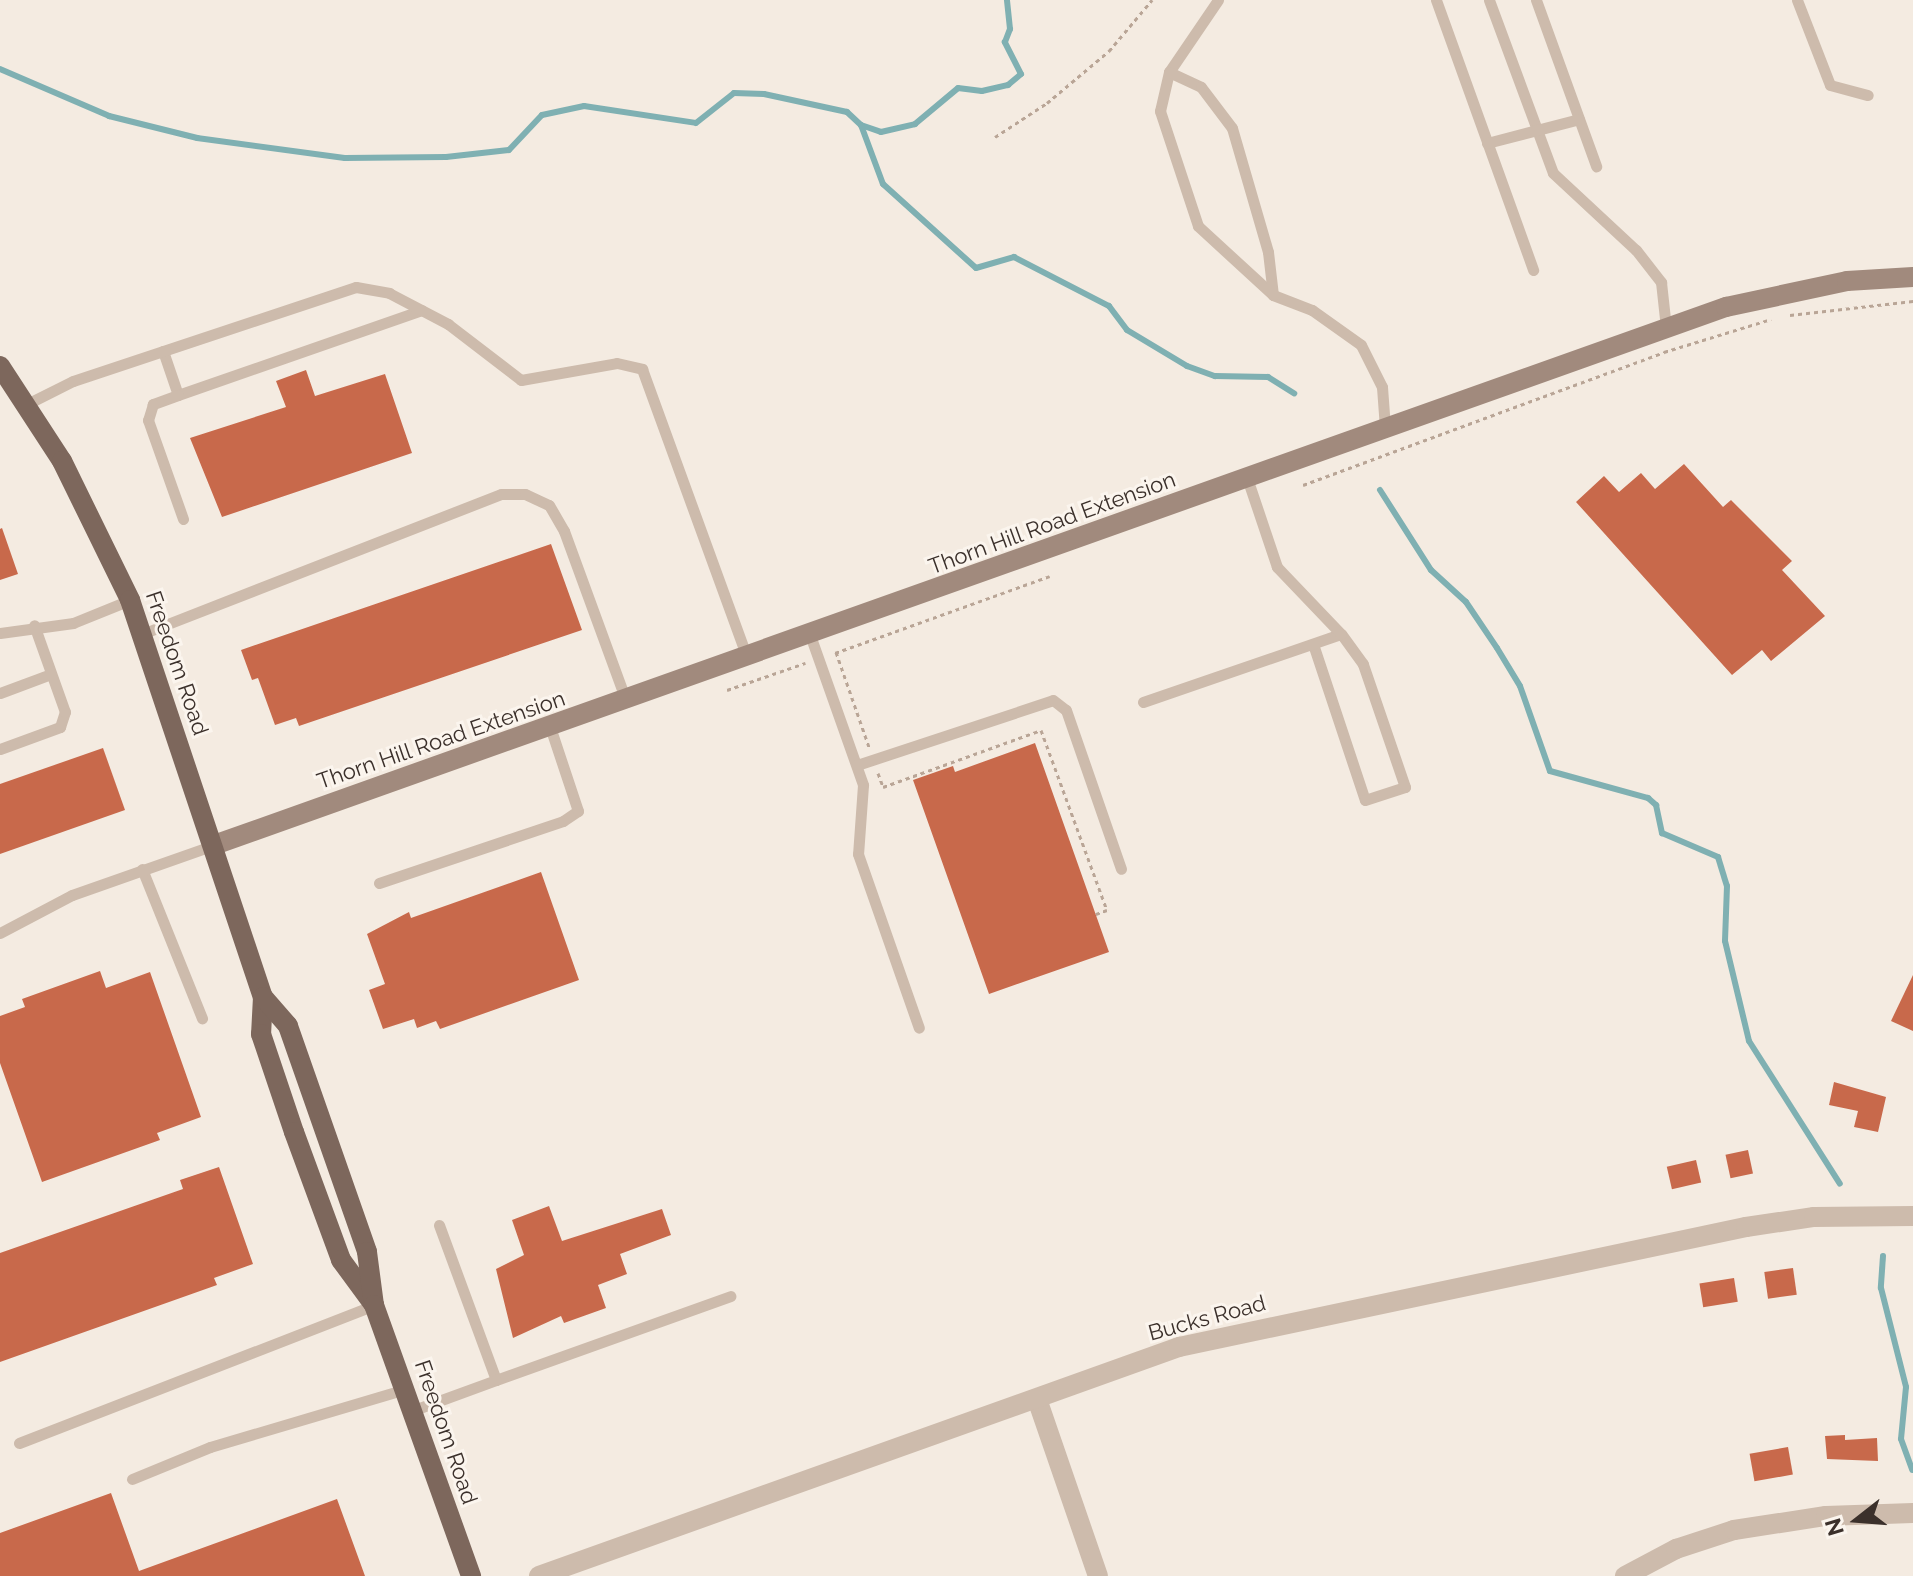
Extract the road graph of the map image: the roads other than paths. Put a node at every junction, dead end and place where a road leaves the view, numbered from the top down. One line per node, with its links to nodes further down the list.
1 (1218, 0): 6 (lane)
2 (1436, 0): 10 (lane)
3 (1489, 0): 9 (lane)
4 (1536, 0): 8 (lane)
5 (1797, 0): 7 (lane)
6 (1169, 72): 14 (lane); 14 (lane)
7 (1868, 95)
8 (1579, 119): 9 (lane); 11 (lane)
9 (1536, 130): 10 (lane); 16 (lane)
10 (1487, 143): 12 (lane)
11 (1596, 166)
12 (1533, 270)
13 (1913, 277): 16 (street, Thorn Hill Road Extension)
14 (1273, 295): 21 (lane)
15 (422, 310): 17 (lane); 19 (lane); 31 (lane)
16 (1666, 328): 21 (street, Thorn Hill Road Extension)
17 (163, 351): 19 (lane); 20 (lane)
18 (0, 366): 20 (main road, Freedom Road)
19 (178, 395): 23 (lane)
20 (27, 404): 24 (main road, Freedom Road)
21 (1385, 428): 22 (street, Thorn Hill Road Extension)
22 (1247, 478): 28 (lane); 29 (street, Thorn Hill Road Extension)
23 (183, 519)
24 (130, 600): 25 (lane); 27 (main road, Freedom Road)
25 (34, 625): 26 (lane); 32 (lane)
26 (0, 633)
27 (142, 634): 34 (lane); 39 (main road, Freedom Road)
28 (1341, 634): 30 (lane); 30 (lane)
29 (810, 635): 31 (street, Thorn Hill Road Extension); 38 (lane)
30 (1313, 644): 35 (lane)
31 (747, 657): 34 (street, Thorn Hill Road Extension)
32 (51, 674): 33 (lane); 37 (lane)
33 (0, 693)
34 (626, 700): 36 (street, Thorn Hill Road Extension)
35 (1143, 702)
36 (550, 727): 39 (street, Thorn Hill Road Extension); 42 (lane)
37 (0, 749)
38 (857, 765): 41 (lane); 46 (lane)
39 (214, 845): 40 (lane); 44 (main road, Freedom Road)
40 (142, 869): 43 (lane); 45 (lane)
41 (1121, 869)
42 (379, 883)
43 (0, 933)
44 (263, 997): 50 (main road, Freedom Road); 50 (main road, Freedom Road)
45 (202, 1018)
46 (919, 1028)
47 (1913, 1216): 53 (street, Bucks Road)
48 (439, 1225): 51 (lane)
49 (730, 1296): 51 (lane)
50 (374, 1305): 52 (main road, Freedom Road); 55 (lane)
51 (496, 1380): 54 (lane)
52 (407, 1389): 54 (main road, Freedom Road); 56 (lane)
53 (1037, 1399): 59 (street, Bucks Road); 60 (street)
54 (414, 1410): 58 (main road, Freedom Road)
55 (19, 1443)
56 (132, 1479)
57 (1913, 1513): 61 (street)
58 (471, 1576)
59 (539, 1576)
60 (1098, 1576)
61 (1625, 1576)

